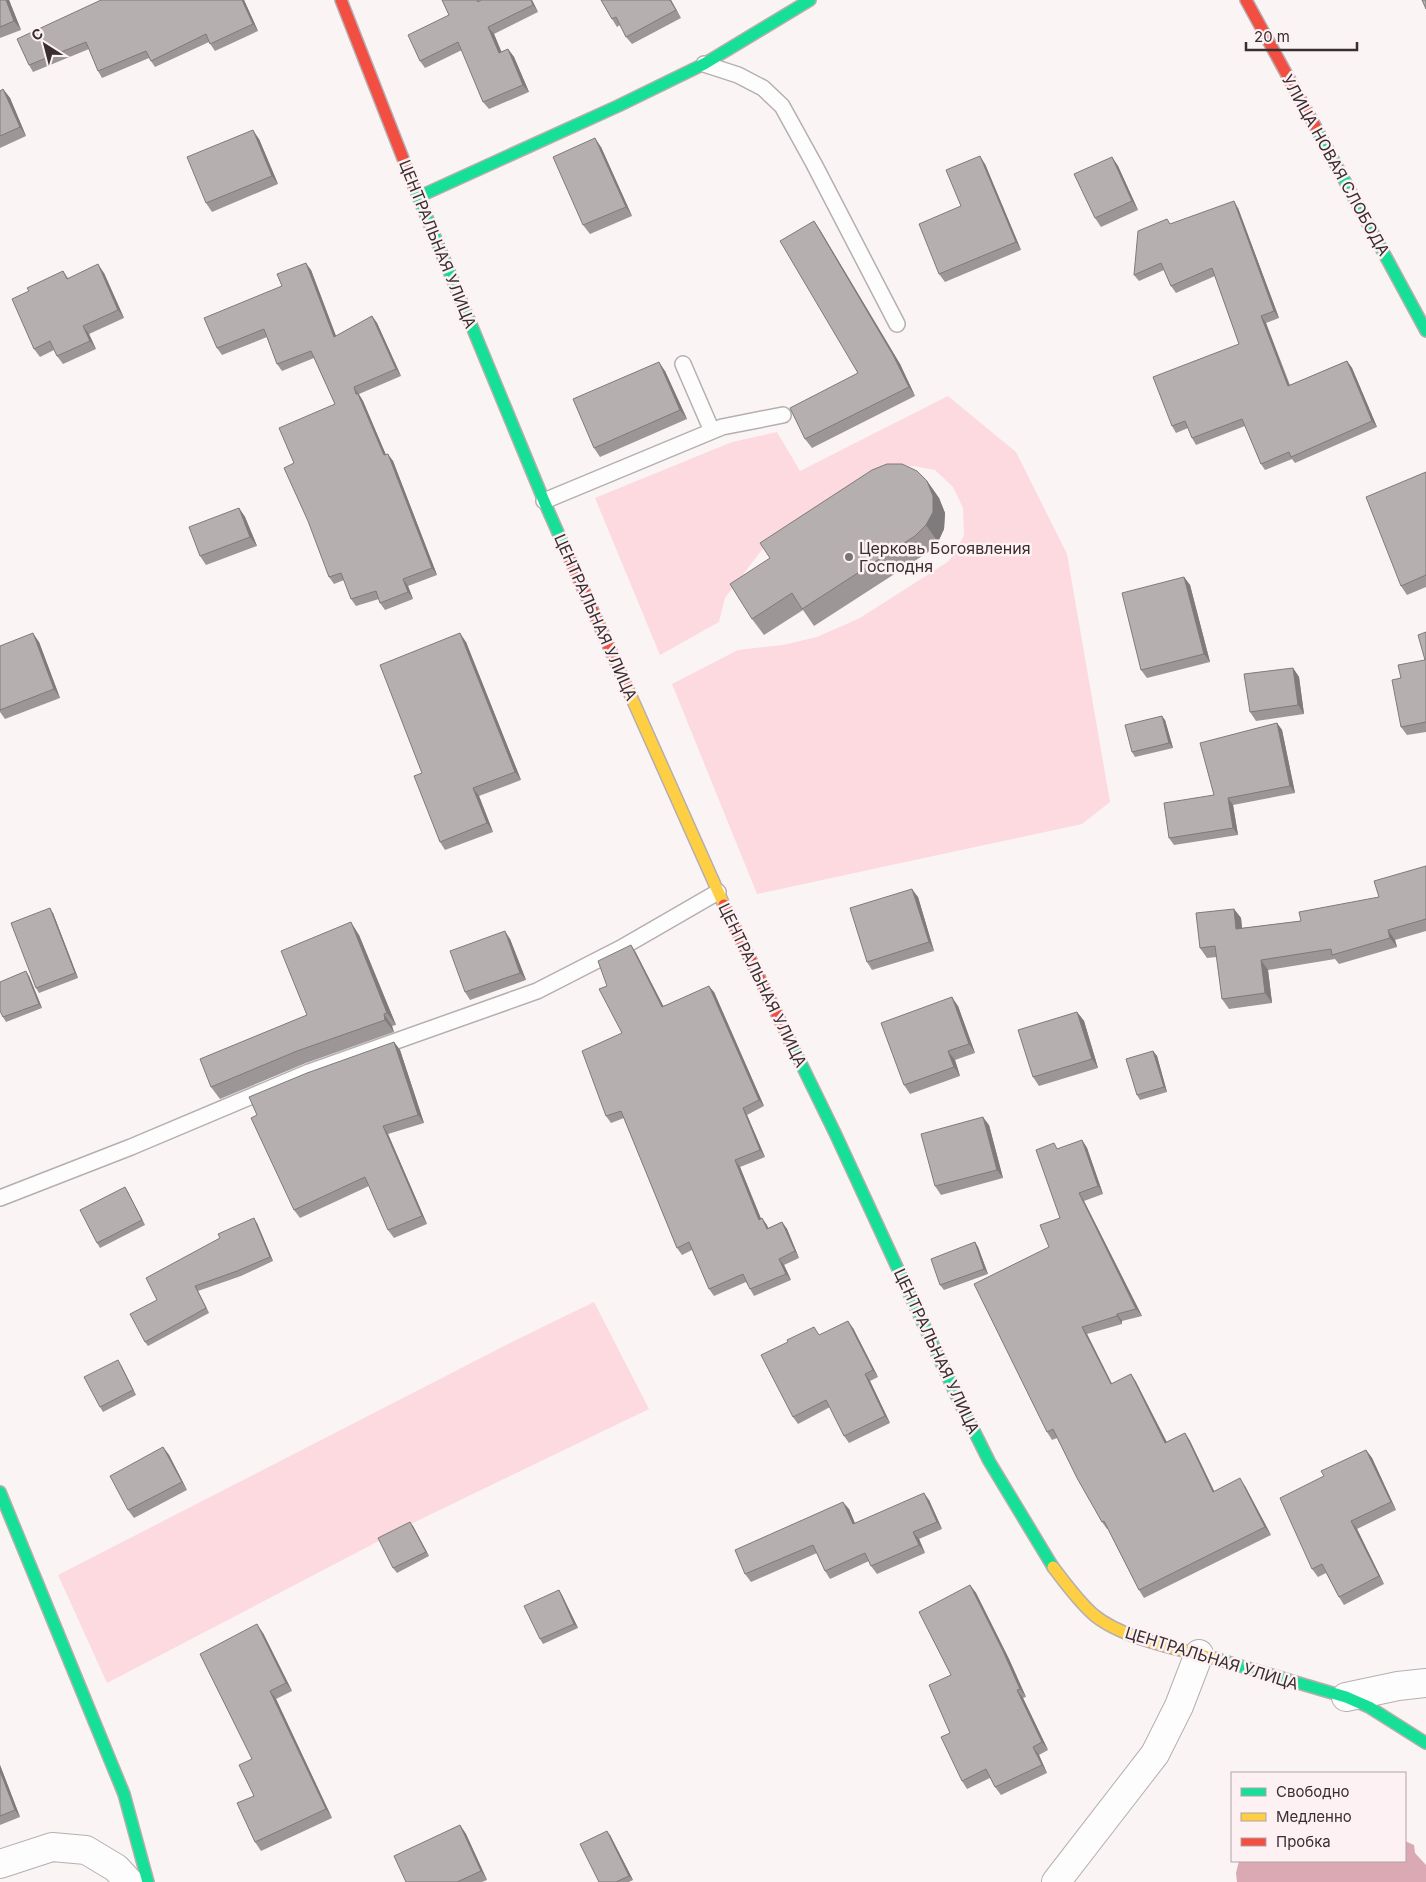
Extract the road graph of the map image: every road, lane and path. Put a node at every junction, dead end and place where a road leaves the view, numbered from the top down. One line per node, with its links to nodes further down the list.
1 (340, 0): 5 (street, ЦЕНТРАЛЬНАЯ УЛИЦА)
2 (810, 0): 4 (street)
3 (1246, 0): 7 (street, УЛИЦА НОВАЯ СЛОБОДА)
4 (704, 64): 5 (street); 6 (lane)
5 (418, 196): 11 (street, ЦЕНТРАЛЬНАЯ УЛИЦА)
6 (897, 324)
7 (1426, 331)
8 (683, 364): 10 (lane)
9 (783, 415): 10 (lane)
10 (712, 431): 11 (lane)
11 (544, 501): 12 (street, ЦЕНТРАЛЬНАЯ УЛИЦА)
12 (718, 892): 13 (lane); 15 (street, ЦЕНТРАЛЬНАЯ УЛИЦА)
13 (0, 1198)
14 (0, 1492): 21 (street)
15 (1199, 1654): 17 (street, ЦЕНТРАЛЬНАЯ УЛИЦА); 22 (street)
16 (1426, 1683): 17 (street)
17 (1346, 1697): 18 (street, ЦЕНТРАЛЬНАЯ УЛИЦА)
18 (1426, 1743)
19 (0, 1864): 20 (street)
20 (129, 1882)
21 (148, 1882)
22 (1056, 1882)

